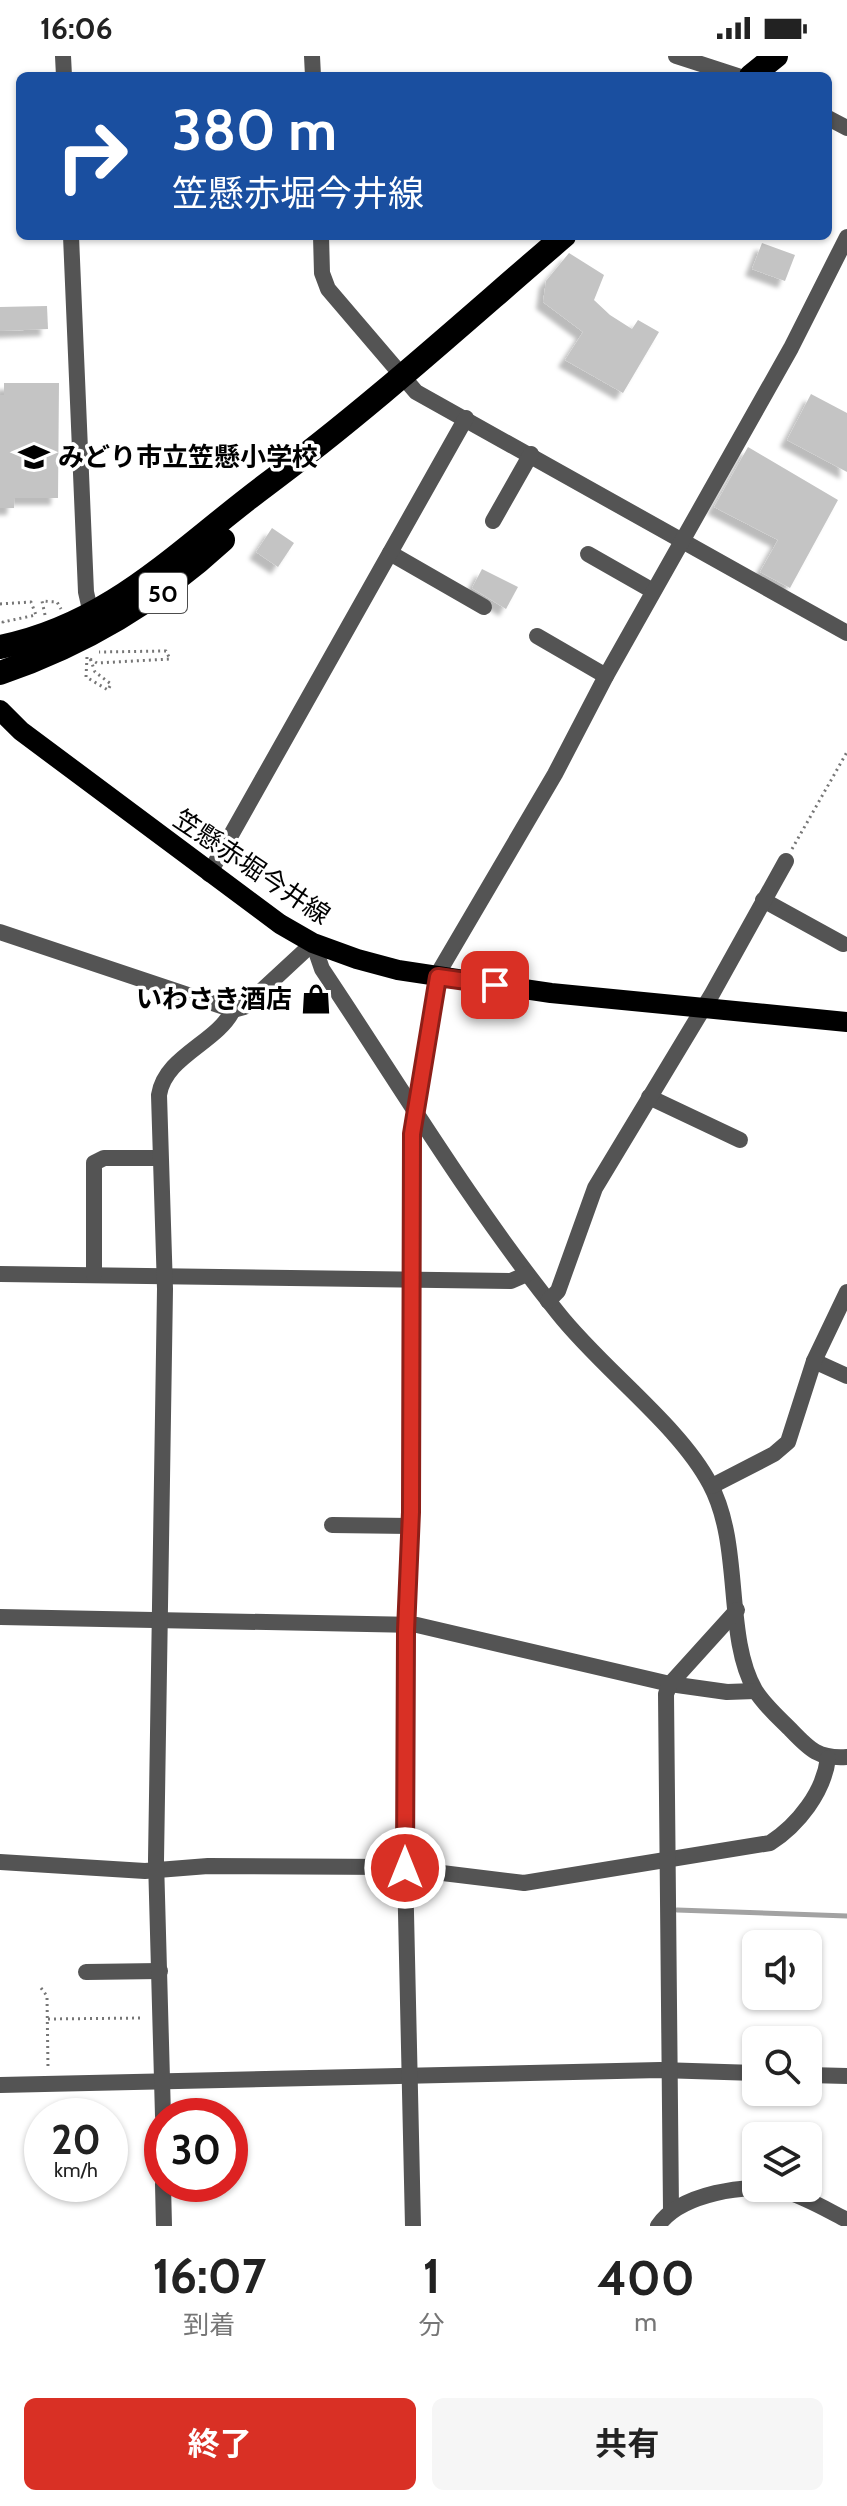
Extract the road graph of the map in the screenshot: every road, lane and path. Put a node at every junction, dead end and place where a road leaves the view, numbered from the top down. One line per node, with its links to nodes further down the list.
1 (676, 56): 3 (street)
2 (776, 56): 4 (highway)
3 (726, 72)
4 (756, 72)
5 (847, 237): 14 (street)
6 (71, 240): 22 (street)
7 (321, 240): 9 (street)
8 (559, 240): 9 (highway, 50)
9 (401, 376): 10 (street); 12 (highway, 50)
10 (466, 418): 11 (street); 15 (street)
11 (531, 454): 13 (street); 14 (street)
12 (293, 466): 22 (highway, 50); 27 (highway, 50)
13 (493, 521)
14 (683, 539): 17 (street); 24 (street)
15 (390, 553): 20 (street); 33 (street)
16 (588, 554): 17 (street)
17 (653, 591): 28 (street)
18 (11, 601): 19 (path)
19 (0, 604)
20 (484, 607)
21 (61, 609): 23 (path)
22 (91, 614): 26 (highway, 50)
23 (45, 615)
24 (847, 633)
25 (537, 636): 28 (street)
26 (3, 648)
27 (0, 673)
28 (606, 676): 38 (street)
29 (101, 678): 29 (path)
30 (0, 710): 33 (main road, 笠懸赤堀今井線)
31 (847, 752): 32 (path)
32 (786, 861): 34 (street)
33 (209, 874): 36 (main road, 笠懸赤堀今井線)
34 (763, 900): 37 (street); 39 (street)
35 (0, 932): 40 (street)
36 (313, 943): 38 (main road, 笠懸赤堀今井線); 40 (street); 43 (street)
37 (843, 944)
38 (438, 977): 39 (main road, 笠懸赤堀今井線); 43 (street)
39 (702, 1009): 41 (main road, 笠懸赤堀今井線); 42 (street)
40 (233, 1010): 45 (street)
41 (847, 1022)
42 (649, 1097): 44 (street); 52 (street)
43 (414, 1108): 47 (street); 50 (street)
44 (740, 1140)
45 (159, 1158): 48 (street); 49 (street)
46 (0, 1274): 48 (street)
47 (527, 1274): 50 (street); 52 (street)
48 (94, 1275): 49 (street)
49 (163, 1276): 50 (street); 60 (street)
50 (411, 1279): 57 (street)
51 (847, 1292): 53 (street)
52 (548, 1301): 55 (street)
53 (814, 1361): 54 (street); 55 (street)
54 (847, 1376)
55 (712, 1486): 58 (street)
56 (332, 1525): 57 (street)
57 (410, 1526): 61 (street)
58 (737, 1610): 62 (street); 63 (street)
59 (0, 1617): 60 (street)
60 (160, 1620): 61 (street); 69 (street)
61 (407, 1624): 62 (street); 68 (street)
62 (670, 1684): 63 (street); 66 (street)
63 (755, 1691): 65 (street)
64 (847, 1757): 65 (street)
65 (828, 1758): 66 (street)
66 (665, 1860): 68 (street); 75 (street)
67 (0, 1862): 69 (street)
68 (405, 1868): 69 (street); 77 (street)
69 (158, 1870): 70 (street)
70 (160, 1971): 71 (street); 73 (street)
71 (86, 1972)
72 (41, 1988): 74 (path)
73 (161, 2017): 74 (path); 80 (street)
74 (48, 2019): 81 (path)
75 (669, 2070): 76 (street); 77 (street); 85 (street)
76 (742, 2073)
77 (409, 2075): 80 (street); 88 (street)
78 (822, 2075): 79 (street)
79 (847, 2076)
80 (162, 2081): 81 (street); 83 (street)
81 (48, 2084): 82 (street)
82 (0, 2085)
83 (162, 2098)
84 (163, 2202): 87 (street)
85 (671, 2210): 86 (street); 89 (street)
86 (847, 2220)
87 (164, 2226)
88 (413, 2226)
89 (658, 2226)

